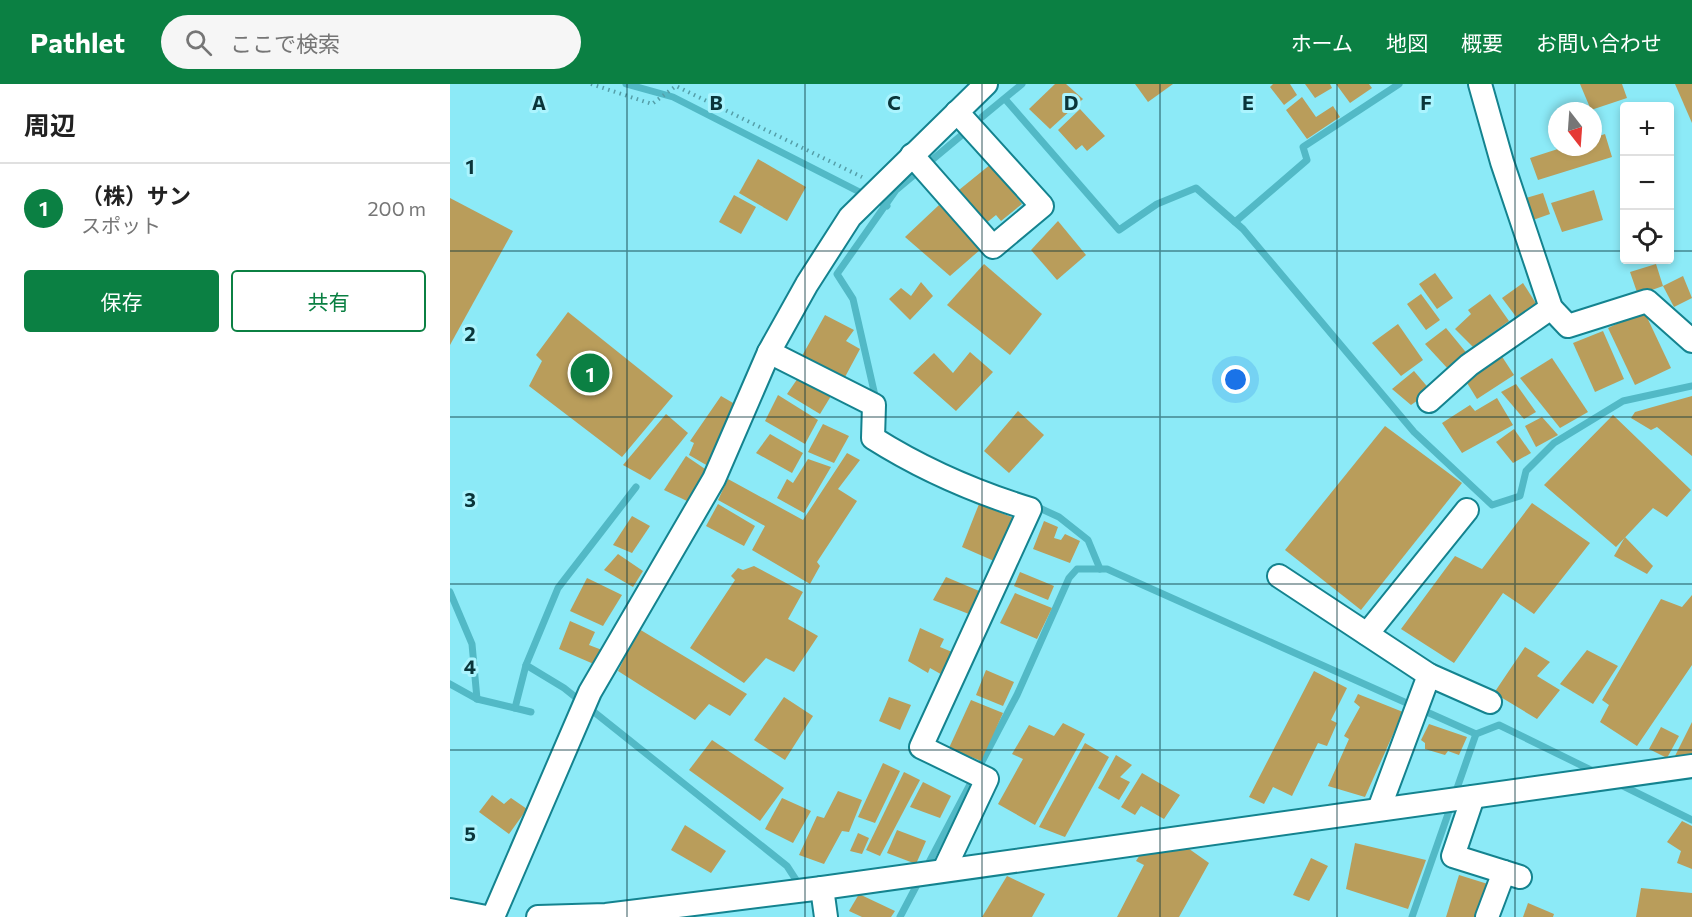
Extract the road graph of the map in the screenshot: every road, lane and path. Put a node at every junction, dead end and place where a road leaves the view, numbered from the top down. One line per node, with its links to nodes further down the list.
1 (591, 84): 6 (path)
2 (986, 84): 4 (street)
3 (1480, 84): 7 (street)
4 (966, 122): 5 (street); 5 (street)
5 (920, 164): 6 (street)
6 (868, 191): 9 (street)
7 (1551, 308): 8 (street); 10 (street)
8 (1692, 341)
9 (769, 352): 19 (street); 23 (street)
10 (1429, 401)
11 (1467, 510): 13 (street)
12 (1279, 576): 13 (street)
13 (1367, 634): 14 (street)
14 (1429, 675): 15 (street); 18 (street)
15 (1490, 702)
16 (1692, 766): 17 (street)
17 (1459, 799): 18 (street); 25 (street)
18 (1379, 809): 19 (street)
19 (944, 870): 20 (street)
20 (816, 898): 24 (street)
21 (450, 910): 22 (street)
22 (486, 917)
23 (493, 917)
24 (538, 917)
25 (1487, 917)

